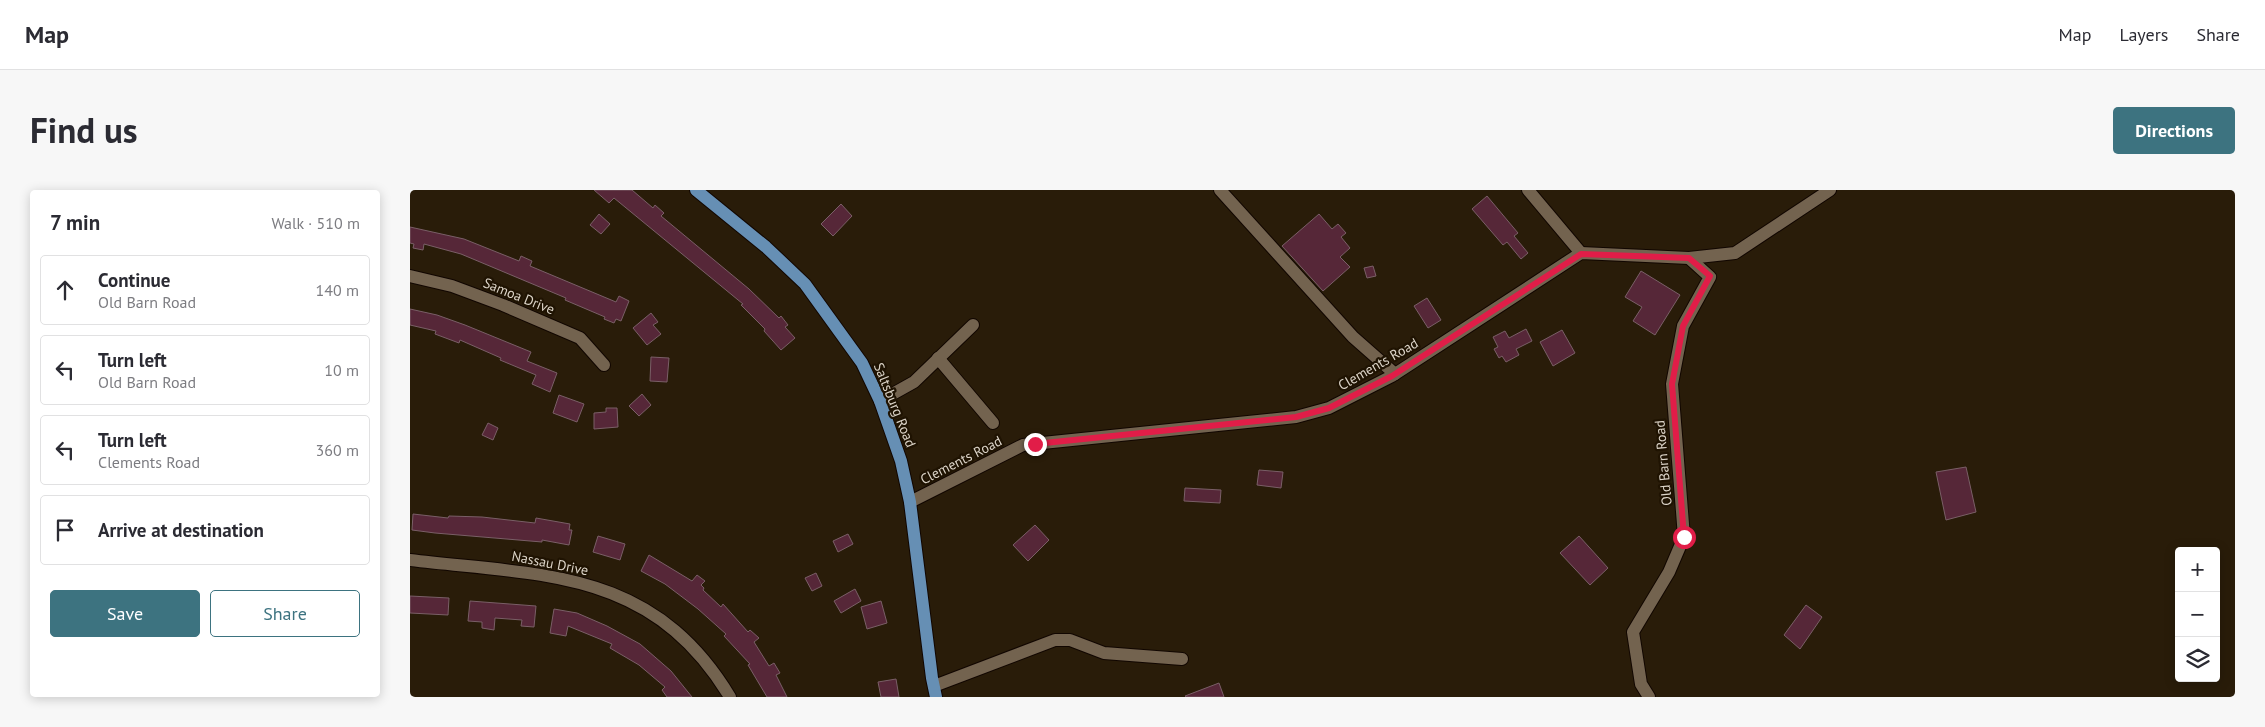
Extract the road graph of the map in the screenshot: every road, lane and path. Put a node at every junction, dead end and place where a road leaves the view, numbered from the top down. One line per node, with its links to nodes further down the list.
1 (696, 190): 12 (main road, Saltsburg Road)
2 (1220, 190): 11 (street)
3 (1528, 190): 5 (street)
4 (1830, 190): 6 (street)
5 (1581, 254): 6 (street); 11 (street, Clements Road)
6 (1689, 258): 19 (street, Old Barn Road)
7 (410, 276): 10 (street, Samoa Drive)
8 (972, 325): 9 (street)
9 (938, 358): 12 (street); 13 (street)
10 (604, 365)
11 (1395, 374): 14 (street, Clements Road)
12 (880, 401): 14 (main road, Saltsburg Road)
13 (993, 423)
14 (910, 502): 17 (main road, Saltsburg Road)
15 (410, 560): 18 (street, Nassau Drive)
16 (1182, 659): 17 (street)
17 (935, 692)
18 (730, 697)
19 (1648, 697)

